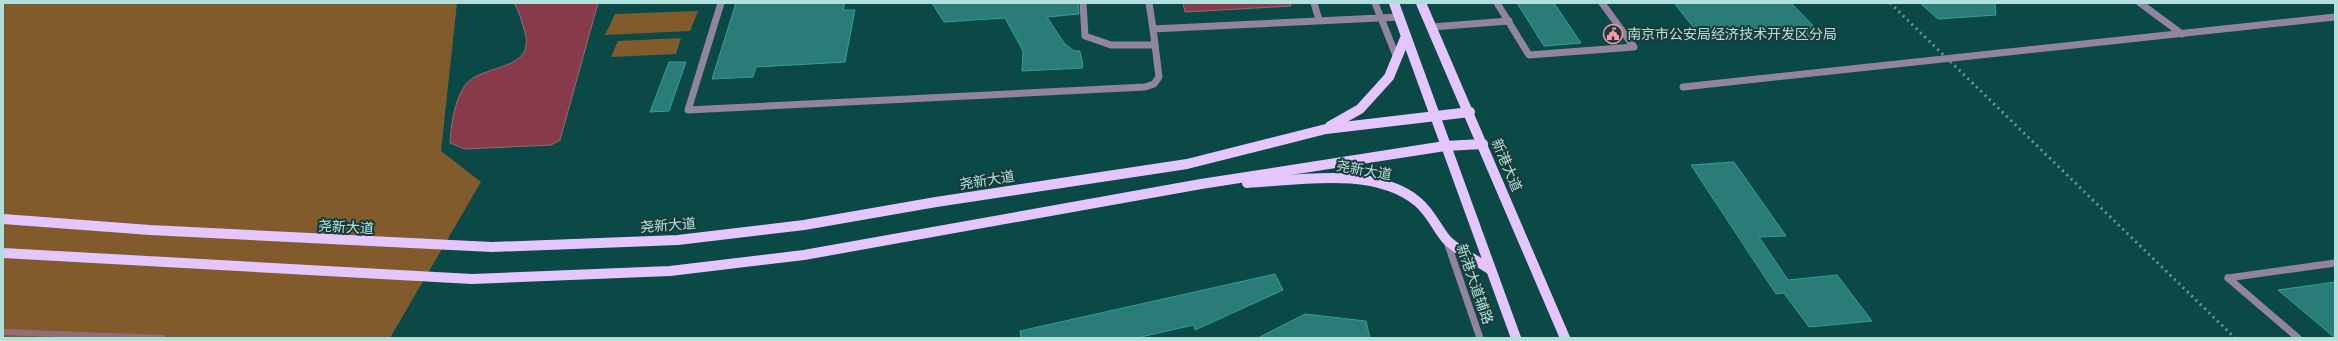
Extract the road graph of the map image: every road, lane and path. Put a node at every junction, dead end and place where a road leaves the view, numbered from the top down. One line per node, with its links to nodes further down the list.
1 (722, 3): 20 (street)
2 (1083, 3): 20 (street)
3 (1149, 3): 17 (street)
4 (1314, 3): 14 (street)
5 (1375, 3): 13 (street)
6 (1394, 3): 11 (main road)
7 (1421, 3): 16 (main road, 新港大道)
8 (1497, 3): 15 (street)
9 (1602, 3): 15 (street)
10 (2140, 3): 18 (street)
11 (1400, 17): 13 (street); 19 (main road)
12 (2335, 17): 18 (street)
13 (1380, 18): 14 (street); 21 (street)
14 (1319, 20): 17 (street)
15 (1509, 21): 16 (street)
16 (1432, 27): 23 (main road, 新港大道)
17 (1153, 29): 20 (street)
18 (2182, 34): 22 (street)
19 (1406, 36): 21 (main road, 尧新大道); 24 (main road)
20 (1155, 45)
21 (1397, 58): 25 (main road, 尧新大道)
22 (1683, 87)
23 (1470, 112): 24 (main road, 尧新大道); 26 (main road, 新港大道)
24 (1434, 115): 25 (main road, 尧新大道); 27 (main road)
25 (1326, 129): 29 (main road, 尧新大道)
26 (1483, 144): 27 (main road, 尧新大道); 36 (main road, 新港大道)
27 (1445, 146): 28 (main road, 尧新大道); 33 (main road)
28 (1201, 184): 30 (main road, 尧新大道); 31 (main road, 尧新大道)
29 (3, 219)
30 (1446, 239): 33 (main road, 尧新大道); 34 (street, 新港大道辅路)
31 (3, 253)
32 (2335, 263): 37 (street)
33 (1491, 270): 35 (main road)
34 (1480, 338)
35 (1516, 338)
36 (1565, 338)
37 (2298, 338)

